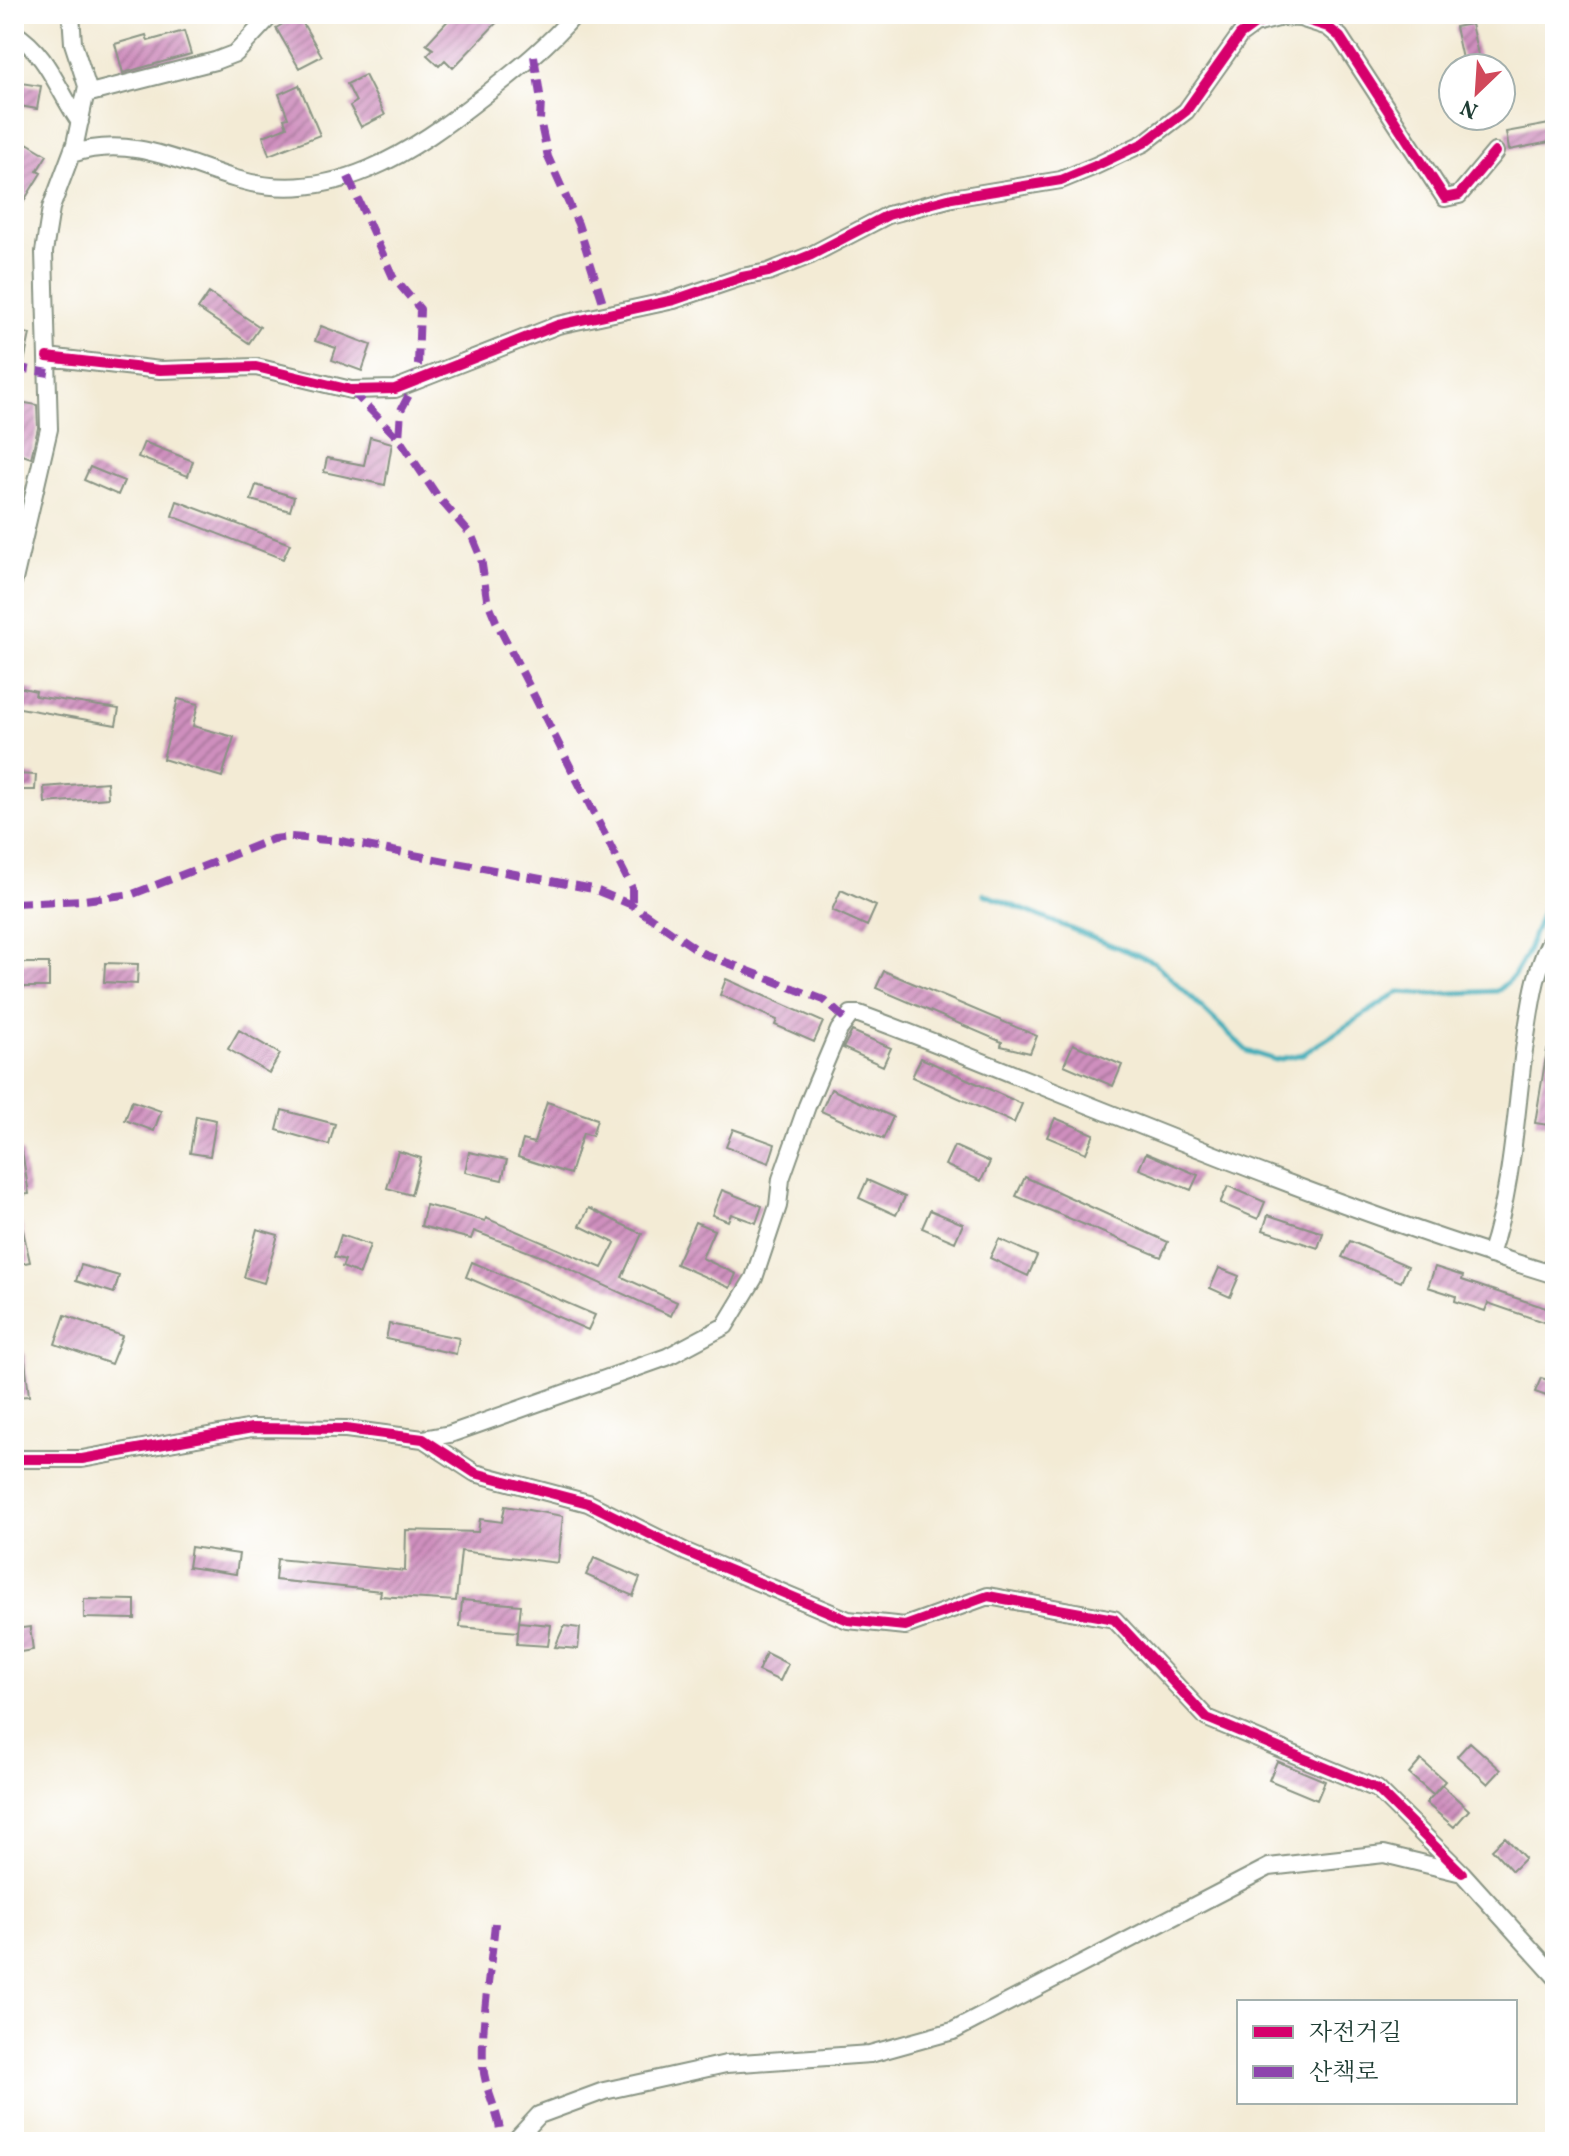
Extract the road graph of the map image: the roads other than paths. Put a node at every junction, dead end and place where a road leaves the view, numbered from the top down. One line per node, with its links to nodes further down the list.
1 (71, 14): 5 (street)
2 (272, 14): 5 (street)
3 (575, 14): 8 (street)
4 (14, 33): 6 (street)
5 (86, 94): 6 (street)
6 (80, 122): 8 (street)
7 (1495, 152): 9 (street)
8 (72, 154): 9 (street)
9 (47, 357): 10 (street)
10 (14, 580)
11 (1555, 933): 12 (street)
12 (1490, 1255): 13 (street); 14 (street)
13 (1555, 1275)
14 (423, 1439): 15 (street); 16 (street)
15 (14, 1459)
16 (1462, 1873): 17 (street); 18 (street)
17 (1555, 1976)
18 (514, 2142)

